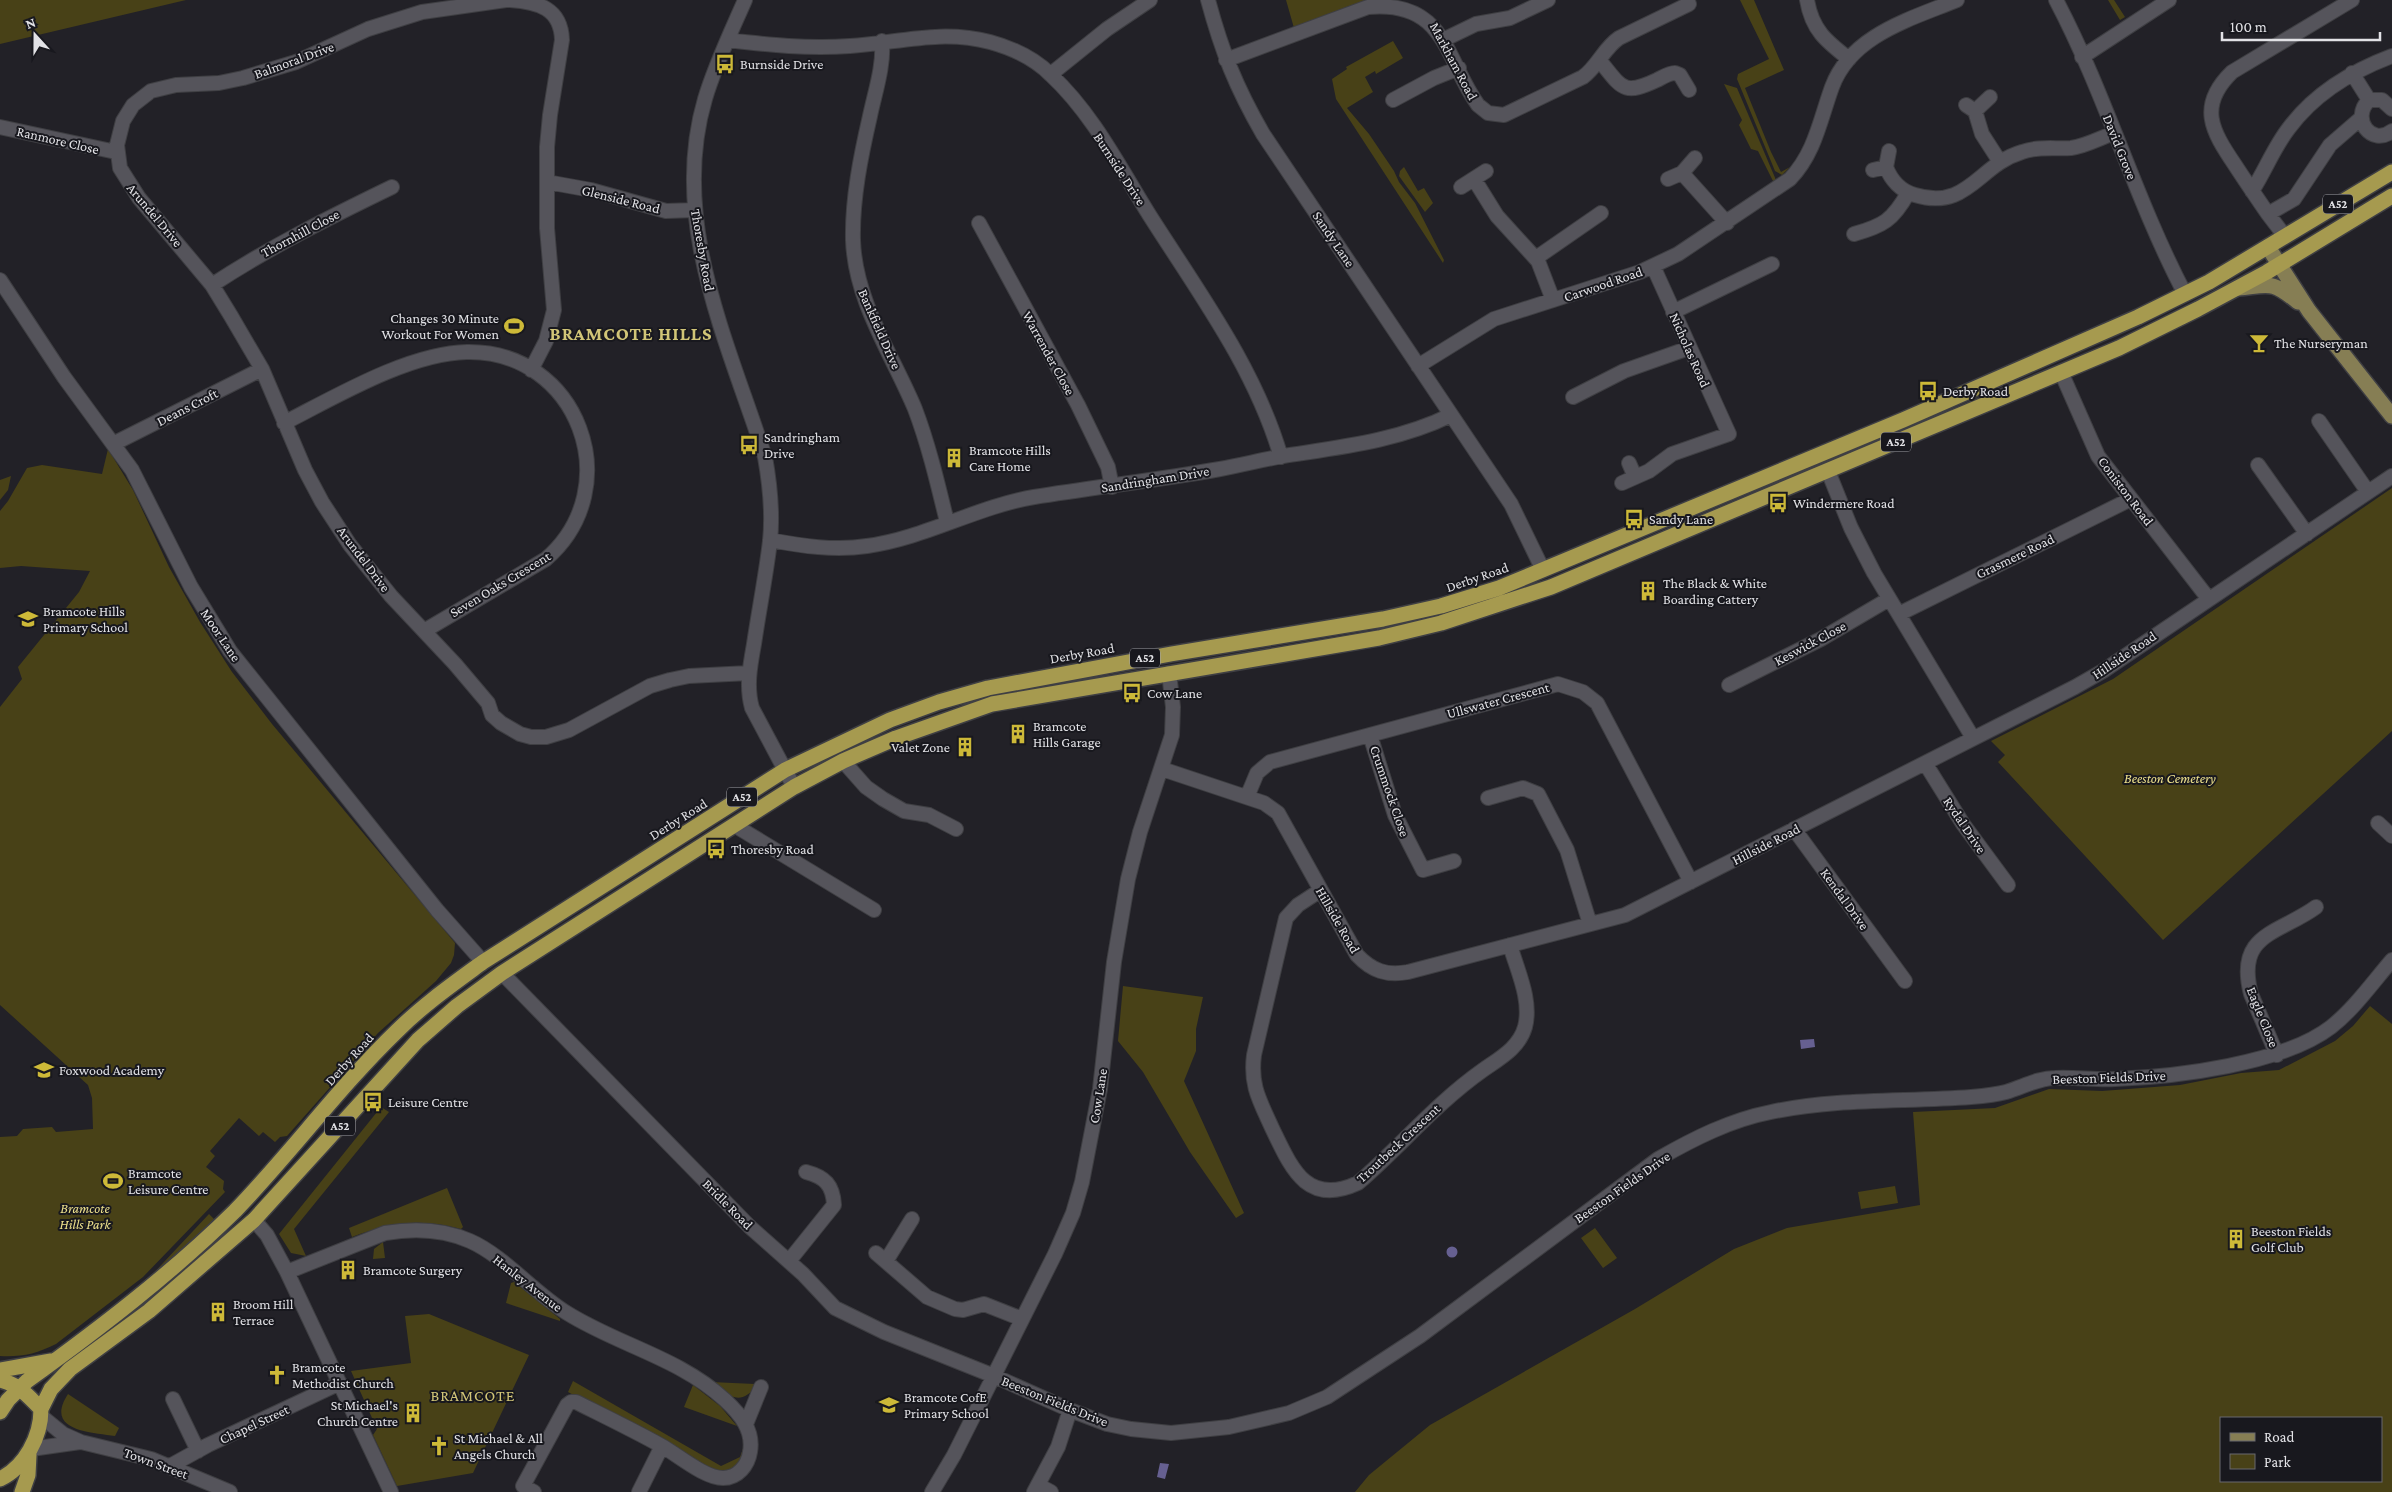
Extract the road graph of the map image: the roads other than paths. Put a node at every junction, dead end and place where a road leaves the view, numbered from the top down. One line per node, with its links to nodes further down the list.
1 (508, 0): 33 (street, Balmoral Drive); 41 (street, Balmoral Drive)
2 (745, 0): 13 (street, Thoresby Road)
3 (1150, 0): 22 (street)
4 (1208, 0): 18 (street, Sandy Lane)
5 (1548, 0): 12 (street)
6 (1807, 0): 17 (street)
7 (1957, 0): 17 (street)
8 (2056, 0): 16 (street, David Grove)
9 (2168, 0): 16 (street)
10 (2352, 0): 44 (street)
11 (1690, 4): 19 (street, Markham Road)
12 (1445, 39): 18 (street, Markham Road); 20 (street, Markham Road)
13 (728, 40): 14 (street, Burnside Drive); 47 (street, Thoresby Road)
14 (882, 41): 22 (street, Burnside Drive); 87 (street, Bankfield Drive)
15 (2392, 56): 21 (street)
16 (2082, 57): 30 (street, David Grove)
17 (1849, 59): 52 (street, Carwood Road)
18 (1226, 60): 69 (street, Sandy Lane)
19 (1600, 62): 20 (street, Markham Road); 23 (street)
20 (1459, 68): 25 (street)
21 (2352, 73): 26 (street); 44 (street)
22 (1051, 74): 79 (street, Burnside Drive)
23 (1689, 90)
24 (1990, 97): 35 (street)
25 (1393, 100)
26 (2369, 100): 27 (street); 28 (street)
27 (2391, 104)
28 (2360, 119): 31 (street); 49 (street)
29 (0, 127): 33 (street, Ranmore Close)
30 (2114, 133): 35 (street); 64 (street, David Grove)
31 (2391, 135)
32 (1889, 151): 45 (street)
33 (116, 152): 62 (street, Arundel Drive)
34 (1696, 158): 38 (street)
35 (2000, 162): 45 (street)
36 (1486, 171): 39 (street)
37 (2392, 172): 55 (highway, Derby Road / A52)
38 (1682, 173): 40 (street); 52 (street)
39 (1474, 179): 43 (street); 57 (street)
40 (1668, 179)
41 (547, 182): 47 (street, Glenside Road); 71 (street, Balmoral Drive)
42 (392, 187): 62 (street, Thornhill Close)
43 (1462, 187)
44 (2252, 192): 49 (street)
45 (1908, 193): 53 (street)
46 (2392, 196): 59 (highway, A52)
47 (695, 210): 89 (street, Thoresby Road)
48 (1600, 213): 57 (street)
49 (2268, 214): 55 (street)
50 (1864, 216): 53 (street)
51 (979, 223): 84 (street, Warrender Close)
52 (1728, 223): 60 (street, Carwood Road)
53 (1868, 230): 54 (street)
54 (1854, 234)
55 (2284, 235): 56 (highway, Derby Road / A52)
56 (2268, 246): 59 (main road); 64 (highway, Derby Road / A52)
57 (1536, 258): 65 (street)
58 (1772, 264): 67 (street)
59 (2279, 265): 63 (highway, A52); 66 (main road)
60 (1653, 266): 65 (street, Carwood Road); 67 (street, Nicholas Road)
61 (0, 280): 78 (street, Moor Lane)
62 (212, 285): 70 (street, Arundel Drive)
63 (2238, 288): 66 (main road); 72 (highway, A52)
64 (2185, 294): 90 (highway, Derby Road / A52)
65 (1553, 300): 69 (street, Carwood Road)
66 (2309, 311): 75 (main road)
67 (1673, 312): 68 (street, Nicholas Road)
68 (1689, 348): 73 (street); 80 (street, Nicholas Road)
69 (1418, 366): 74 (street, Sandy Lane)
70 (262, 369): 77 (street, Arundel Drive); 78 (street, Deans Croft)
71 (531, 370): 77 (street, Seven Oaks Crescent); 94 (street, Seven Oaks Crescent)
72 (2061, 372): 82 (highway, A52); 86 (street, Coniston Road)
73 (1573, 397)
74 (1451, 414): 79 (street, Sandringham Drive); 90 (street, Sandy Lane)
75 (2392, 416)
76 (2319, 421): 85 (street)
77 (284, 423): 94 (street, Arundel Drive)
78 (113, 444): 122 (street, Moor Lane)
79 (1281, 457): 84 (street, Sandringham Drive)
80 (1629, 463)
81 (2258, 465): 88 (street)
82 (1828, 470): 92 (street); 96 (highway, A52)
83 (2392, 476): 85 (street, Hillside Road)
84 (1112, 486): 87 (street, Sandringham Drive)
85 (2368, 492): 88 (street, Hillside Road)
86 (2132, 499): 91 (street, Coniston Road); 93 (street, Grasmere Road)
87 (948, 522): 89 (street, Sandringham Drive)
88 (2307, 534): 91 (street, Hillside Road)
89 (770, 540): 95 (street, Thoresby Road)
90 (1543, 570): 103 (highway, Derby Road / A52)
91 (2208, 598): 99 (street, Hillside Road)
92 (1889, 599): 93 (street); 97 (street, Keswick Close)
93 (1899, 614): 99 (street)
94 (424, 631): 95 (street, Arundel Drive)
95 (749, 673): 103 (street, Thoresby Road)
96 (1169, 673): 100 (highway, A52); 102 (street, Cow Lane)
97 (1728, 685)
98 (1370, 735): 105 (street, Ullswater Crescent); 112 (street, Crummock Close); 113 (street, Ullswater Crescent)
99 (1974, 738): 101 (street, Hillside Road)
100 (843, 761): 104 (highway, A52); 109 (street)
101 (1925, 763): 110 (street, Hillside Road); 114 (street, Rydal Drive)
102 (1162, 769): 105 (street, Hillside Road); 132 (street, Cow Lane)
103 (785, 770): 104 (street, Thoresby Road); 122 (highway, Derby Road / A52)
104 (794, 787): 108 (highway, A52)
105 (1247, 797): 115 (street, Hillside Road)
106 (1488, 798): 118 (street)
107 (2378, 823): 111 (street)
108 (734, 824): 117 (street); 124 (highway, A52)
109 (956, 829)
110 (1794, 829): 113 (street, Hillside Road); 123 (street, Kendal Drive)
111 (2392, 836)
112 (1454, 861)
113 (1691, 882): 118 (street, Hillside Road)
114 (2008, 885)
115 (1321, 890): 119 (street, Hillside Road); 119 (street, Troutbeck Crescent)
116 (2316, 907): 126 (street, Eagle Close)
117 (874, 910)
118 (1590, 924): 119 (street, Hillside Road)
119 (1510, 945)
120 (1907, 960): 123 (street)
121 (2392, 960): 126 (street, Beeston Fields Drive)
122 (482, 962): 133 (highway, Derby Road / A52)
123 (1896, 969): 125 (street, Kendal Drive)
124 (502, 973): 129 (highway, A52); 130 (street, Bridle Road)
125 (1904, 981)
126 (2277, 1054): 141 (street, Beeston Fields Drive)
127 (806, 1172): 130 (street)
128 (912, 1217): 132 (street)
129 (254, 1220): 131 (street); 143 (highway, A52)
130 (789, 1261): 135 (street, Bridle Road)
131 (287, 1272): 137 (street); 144 (street, Hanley Avenue)
132 (1022, 1319): 135 (street, Cow Lane)
133 (55, 1360): 134 (highway, Derby Road / A52); 139 (highway, A52)
134 (0, 1370)
135 (994, 1376): 141 (street, Beeston Fields Drive); 157 (street, Cow Lane)
136 (0, 1380): 139 (highway)
137 (340, 1383): 147 (street, Chapel Street); 155 (street)
138 (761, 1387): 144 (street)
139 (20, 1388): 142 (highway, A52); 143 (highway)
140 (172, 1399): 147 (street)
141 (1070, 1410): 151 (street)
142 (0, 1412)
143 (41, 1413): 145 (street, Town Street); 148 (highway, A52)
144 (746, 1424): 146 (street)
145 (81, 1442): 148 (street, Town Street); 149 (street, Town Street)
146 (662, 1446): 152 (street); 156 (street)
147 (198, 1451): 149 (street, Chapel Street)
148 (30, 1452): 150 (highway); 153 (highway, A52)
149 (170, 1466): 154 (street, Town Street)
150 (0, 1479)
151 (1036, 1488): 158 (street)
152 (526, 1490)
153 (22, 1492)
154 (230, 1492)
155 (391, 1492)
156 (639, 1492)
157 (932, 1492)
158 (1051, 1492)

